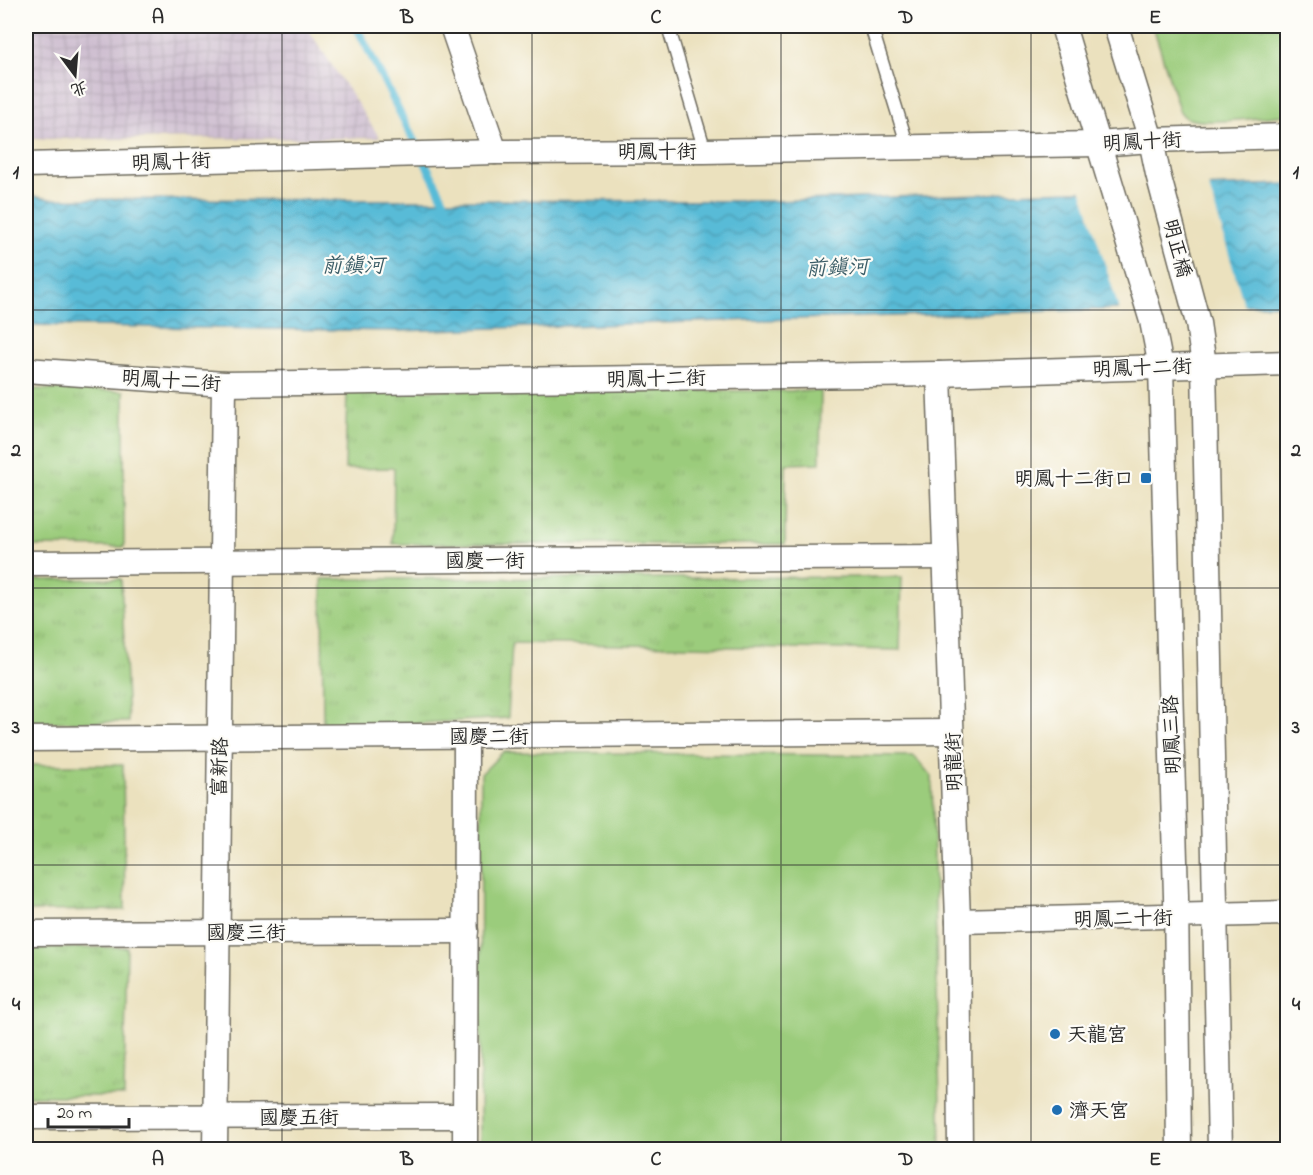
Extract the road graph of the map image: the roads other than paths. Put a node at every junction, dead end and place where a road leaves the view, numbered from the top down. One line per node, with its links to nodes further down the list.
1 (452, 26): 11 (street)
2 (668, 26): 10 (lane)
3 (871, 26): 9 (lane)
4 (1063, 26): 8 (street)
5 (1116, 26): 7 (street)
6 (1287, 136): 7 (street, 明鳳十街)
7 (1151, 140): 8 (street, 明鳳十街); 13 (street, 明正橋)
8 (1098, 144): 9 (street, 明鳳十街); 16 (street, 明鳳三路)
9 (908, 147): 10 (street, 明鳳十街)
10 (705, 151): 11 (street, 明鳳十街)
11 (495, 152): 12 (street, 明鳳十街)
12 (26, 165)
13 (1198, 323): 15 (street, 明鳳三路)
14 (1287, 363): 15 (street, 明鳳十二街)
15 (1204, 365): 16 (street, 明鳳十二街); 28 (street, 明鳳三路)
16 (1161, 367): 18 (street, 明鳳十二街); 29 (street, 明鳳三路)
17 (26, 370): 19 (street, 明鳳十二街)
18 (939, 374): 19 (street, 明鳳十二街); 20 (street, 明龍街)
19 (224, 384): 21 (street, 富新路)
20 (945, 557): 21 (street, 國慶一街); 23 (street, 明龍街)
21 (223, 561): 22 (street, 國慶一街); 25 (street, 富新路)
22 (26, 563)
23 (951, 732): 24 (street, 國慶二街); 30 (street, 明龍街)
24 (466, 736): 25 (street, 國慶二街); 31 (street)
25 (220, 738): 26 (street, 國慶二街); 32 (street, 富新路)
26 (26, 739)
27 (1287, 913): 28 (street, 明鳳二十街)
28 (1216, 915): 29 (street, 明鳳二十街); 41 (street, 明鳳三路)
29 (1175, 917): 30 (street, 明鳳二十街); 40 (street, 明鳳三路)
30 (958, 921): 39 (street, 明龍街)
31 (466, 931): 32 (street, 國慶三街); 34 (street)
32 (218, 932): 33 (street, 國慶三街); 35 (street, 富新路)
33 (26, 933)
34 (464, 1116): 35 (street, 國慶五街); 38 (street)
35 (216, 1117): 36 (street, 國慶五街); 37 (street, 富新路)
36 (26, 1118)
37 (215, 1149)
38 (465, 1149)
39 (960, 1149)
40 (1179, 1149)
41 (1220, 1149)

